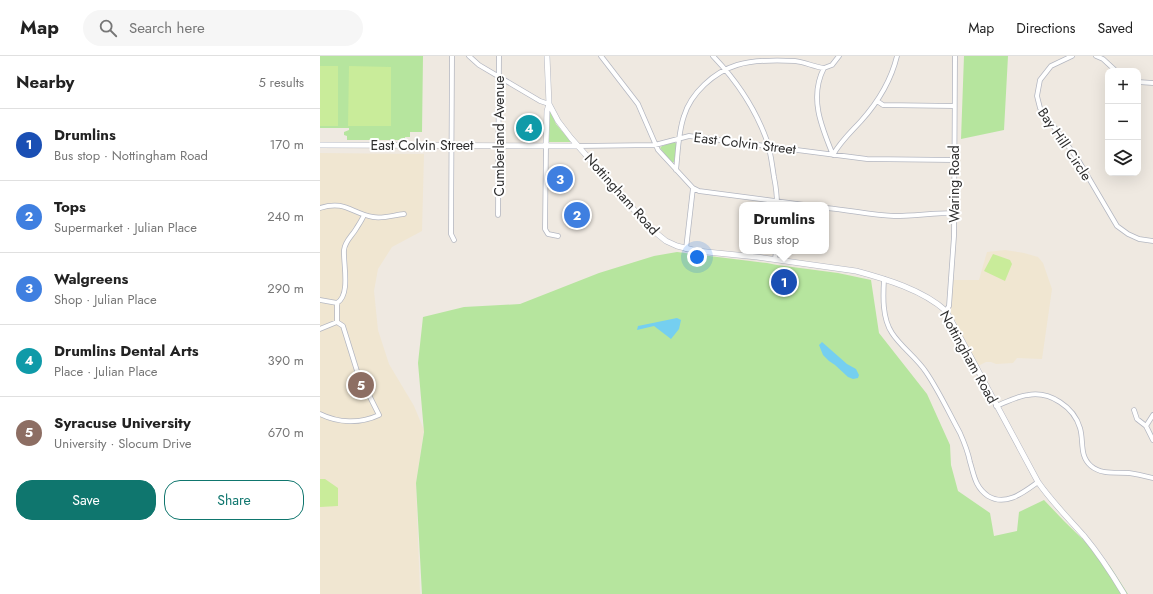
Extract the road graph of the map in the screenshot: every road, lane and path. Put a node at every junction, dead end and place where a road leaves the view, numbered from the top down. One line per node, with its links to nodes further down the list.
1 (452, 56): 23 (street)
2 (469, 56): 15 (street)
3 (499, 56): 15 (street, Cumberland Avenue)
4 (547, 56): 19 (street, Nottingham Road)
5 (601, 56): 26 (street)
6 (713, 56): 14 (street)
7 (839, 56): 12 (street)
8 (897, 56): 18 (street)
9 (955, 56): 20 (street, Waring Road)
10 (1072, 56): 43 (street, Bay Hill Circle)
11 (1096, 56): 13 (street)
12 (824, 68): 14 (street); 29 (street)
13 (1113, 68)
14 (726, 70): 21 (street); 28 (street)
15 (499, 77): 19 (street); 24 (street, Cumberland Avenue)
16 (1141, 82): 17 (street)
17 (1153, 83)
18 (877, 101): 20 (street); 29 (street)
19 (549, 104): 25 (street); 27 (street, Nottingham Road)
20 (954, 106): 30 (street, Waring Road)
21 (680, 138): 26 (street, East Colvin Street); 28 (street, East Colvin Street); 31 (street)
22 (320, 145): 23 (street, East Colvin Street)
23 (451, 145): 24 (street, East Colvin Street); 42 (street)
24 (498, 145): 25 (street, East Colvin Street); 40 (street, Cumberland Avenue)
25 (546, 145): 27 (street, East Colvin Street); 41 (street)
26 (655, 145): 27 (street, East Colvin Street); 31 (street)
27 (578, 146): 44 (street, Nottingham Road)
28 (768, 146): 29 (street, East Colvin Street); 34 (street)
29 (832, 155): 30 (street, East Colvin Street)
30 (954, 160): 37 (street, Waring Road)
31 (676, 170): 32 (street)
32 (693, 188): 33 (street); 44 (street)
33 (770, 202)
34 (777, 202)
35 (320, 208): 39 (street)
36 (829, 208): 37 (street)
37 (954, 213): 50 (street, Waring Road)
38 (404, 214): 39 (street)
39 (364, 215): 49 (street)
40 (498, 215)
41 (558, 236)
42 (454, 240)
43 (1153, 241)
44 (686, 249): 46 (street, Nottingham Road)
45 (776, 254): 46 (street)
46 (775, 259): 47 (street, Nottingham Road)
47 (884, 279): 50 (street, Nottingham Road); 60 (street)
48 (320, 300): 49 (street)
49 (337, 303): 51 (street)
50 (946, 311): 53 (street, Nottingham Road)
51 (337, 322): 52 (street); 55 (street)
52 (320, 330)
53 (996, 406): 59 (street); 60 (street, Nottingham Road)
54 (1134, 410): 57 (street)
55 (320, 414)
56 (1153, 415): 57 (street)
57 (1146, 426): 58 (street)
58 (1153, 440)
59 (1153, 478)
60 (1038, 482): 61 (street, Nottingham Road)
61 (1124, 594)

